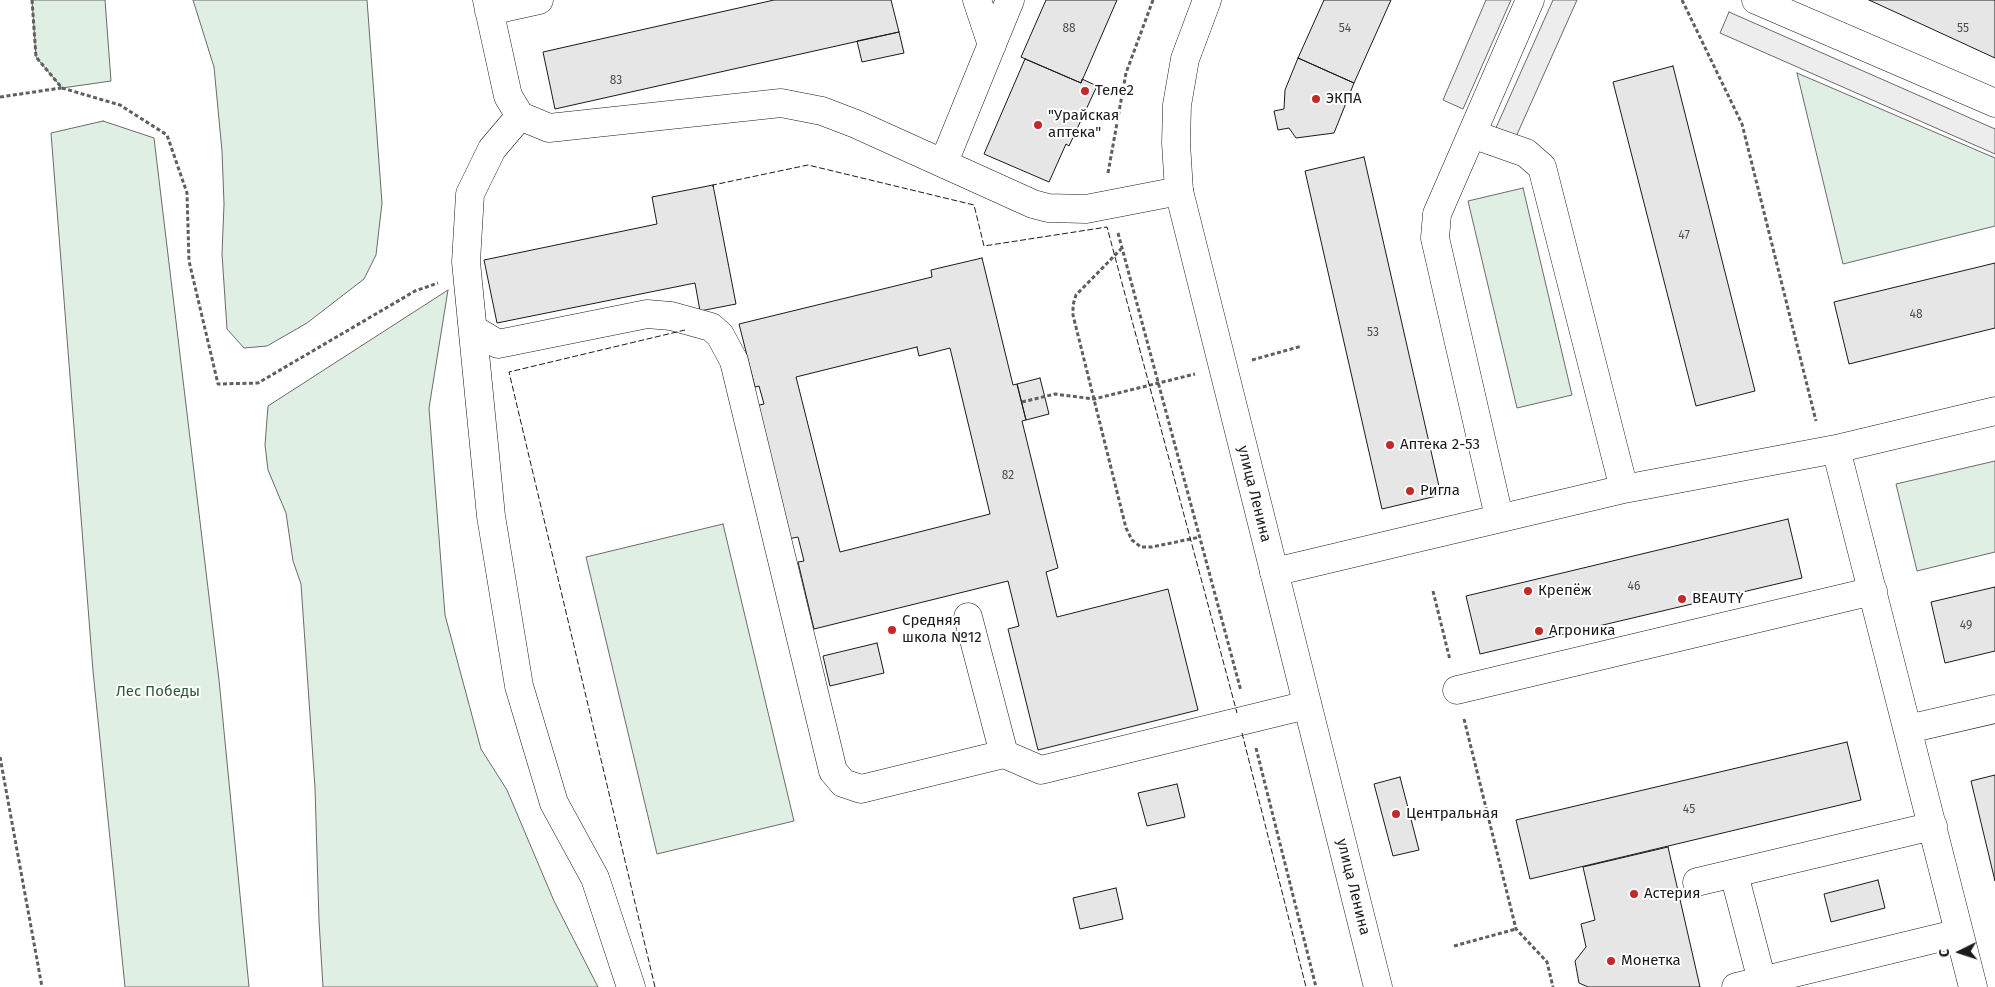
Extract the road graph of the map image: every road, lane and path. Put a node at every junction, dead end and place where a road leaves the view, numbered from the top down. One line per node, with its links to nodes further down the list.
1 (32, 0): 12 (path)
2 (539, 0): 10 (main road)
3 (977, 0): 11 (main road)
4 (1010, 0): 11 (main road)
5 (1153, 0): 18 (path)
6 (1207, 0): 19 (main road, улица Ленина)
7 (1530, 0): 16 (main road)
8 (1682, 0): 30 (path)
9 (1756, 0): 14 (main road)
10 (488, 5): 15 (main road)
11 (992, 45): 17 (main road)
12 (62, 88): 13 (path); 22 (path)
13 (0, 97)
14 (1995, 103)
15 (520, 116): 17 (main road); 22 (main road)
16 (1472, 134): 31 (main road); 32 (main road)
17 (944, 162): 19 (main road)
18 (1107, 180)
19 (1179, 191): 25 (main road, улица Ленина)
20 (1118, 232): 21 (path)
21 (1122, 248): 26 (path); 27 (path)
22 (468, 273): 23 (main road)
23 (473, 329): 43 (main road); 53 (main road)
24 (1302, 346): 25 (path)
25 (1222, 367): 26 (path); 34 (main road, улица Ленина)
26 (1158, 383): 27 (path); 33 (path)
27 (1094, 399): 28 (path); 33 (path)
28 (1022, 402)
29 (1995, 411): 30 (main road)
30 (1830, 450): 31 (main road); 36 (main road)
31 (1624, 489): 32 (main road)
32 (1499, 518): 34 (main road)
33 (1200, 536): 41 (path)
34 (1274, 572): 39 (main road, улица Ленина)
35 (1433, 591): 38 (path)
36 (1873, 591): 38 (main road); 42 (main road)
37 (968, 617): 43 (main road)
38 (1457, 690): 48 (path)
39 (1307, 705): 41 (main road); 55 (main road, улица Ленина)
40 (1995, 709): 42 (main road)
41 (1249, 720): 43 (main road); 54 (path)
42 (1908, 729): 45 (main road)
43 (1004, 754)
44 (0, 757): 52 (path)
45 (1933, 826): 46 (main road); 49 (main road)
46 (1734, 874): 47 (main road); 51 (main road)
47 (1698, 882)
48 (1516, 929): 50 (path); 56 (path)
49 (1959, 933): 51 (main road); 57 (main road)
50 (1454, 946)
51 (1749, 984)
52 (42, 987)
53 (631, 987)
54 (1316, 987)
55 (1378, 987)
56 (1553, 987)
57 (1973, 987)

